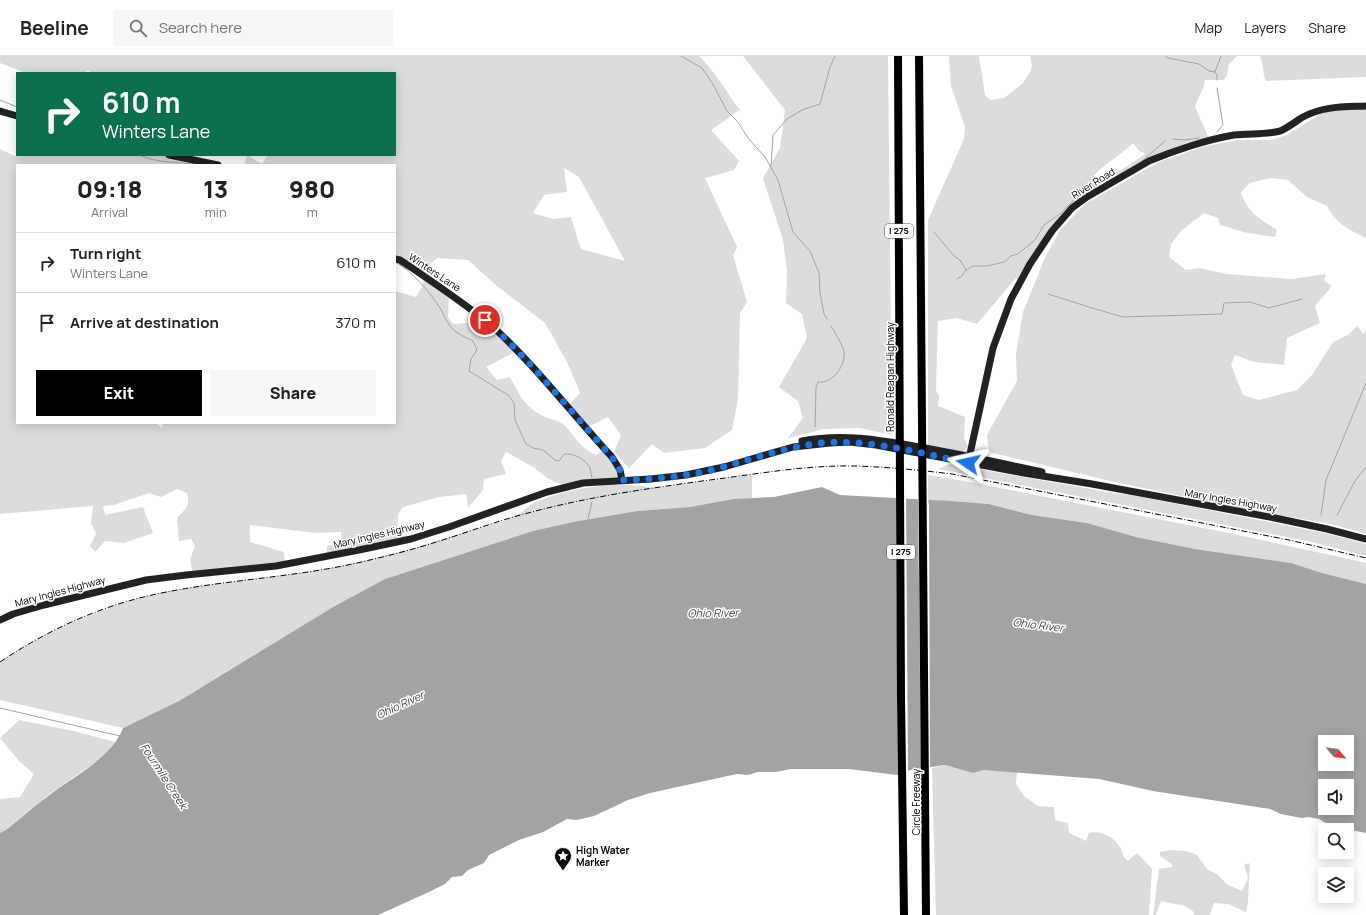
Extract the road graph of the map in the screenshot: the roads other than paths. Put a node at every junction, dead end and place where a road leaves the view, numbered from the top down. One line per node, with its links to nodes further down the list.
1 (898, 56): 13 (highway, Ronald Reagan Highway / I 275)
2 (919, 56): 15 (highway, Circle Freeway / I 275)
3 (1366, 106): 9 (street, River Road)
4 (0, 111): 5 (street)
5 (16, 116)
6 (174, 156): 7 (street)
7 (213, 164)
8 (396, 259): 10 (street, Winters Lane)
9 (969, 459): 10 (street, Mary Ingles Highway); 11 (street, Mary Ingles Highway)
10 (622, 480): 12 (street, Mary Ingles Highway)
11 (1366, 539)
12 (0, 620)
13 (901, 697): 14 (highway, Circle Freeway / I 275)
14 (904, 915)
15 (927, 915)

